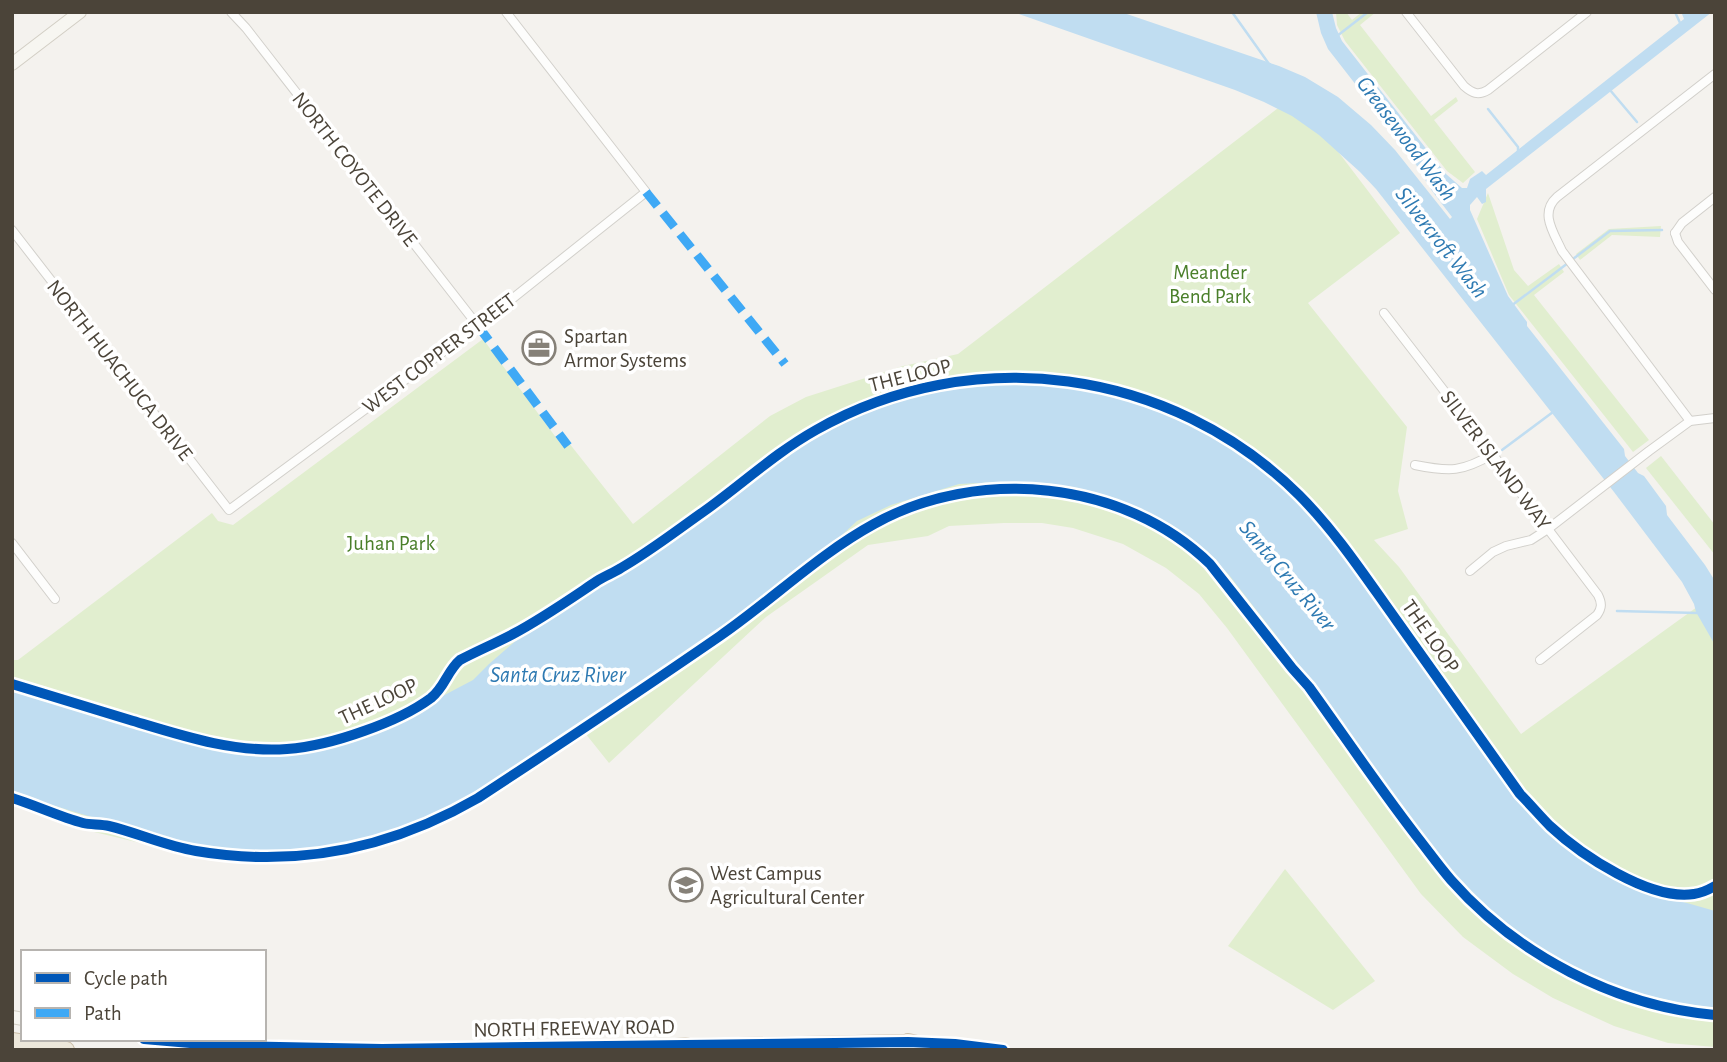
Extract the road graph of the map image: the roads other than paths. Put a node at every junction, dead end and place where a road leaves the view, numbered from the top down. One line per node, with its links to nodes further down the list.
1 (80, 12): 6 (main road)
2 (232, 12): 12 (street, NORTH COYOTE DRIVE)
3 (506, 12): 12 (street, WEST COPPER STREET)
4 (1406, 12): 5 (street)
5 (1587, 12)
6 (12, 64)
7 (1715, 74): 14 (street)
8 (1715, 197): 10 (street)
9 (12, 230): 17 (street, NORTH HUACHUCA DRIVE)
10 (1715, 290)
11 (1384, 313): 15 (street, SILVER ISLAND WAY)
12 (478, 326): 17 (street, WEST COPPER STREET)
13 (1715, 418): 14 (street)
14 (1690, 421): 18 (street)
15 (1493, 454): 16 (street); 18 (street, SILVER ISLAND WAY)
16 (1415, 465)
17 (229, 510)
18 (1548, 529): 20 (street); 22 (street, SILVER ISLAND WAY)
19 (12, 543): 21 (street)
20 (1470, 571)
21 (55, 599)
22 (1540, 660)
23 (12, 1041): 28 (highway)
24 (167, 1041): 26 (main road, NORTH FREEWAY ROAD)
25 (908, 1042): 27 (highway, NORTH FREEWAY ROAD); 30 (highway); 31 (main road, NORTH FREEWAY ROAD)
26 (686, 1046): 27 (highway, NORTH FREEWAY ROAD); 29 (highway)
27 (787, 1048)
28 (66, 1050)
29 (645, 1050)
30 (944, 1050)
31 (1003, 1050)

